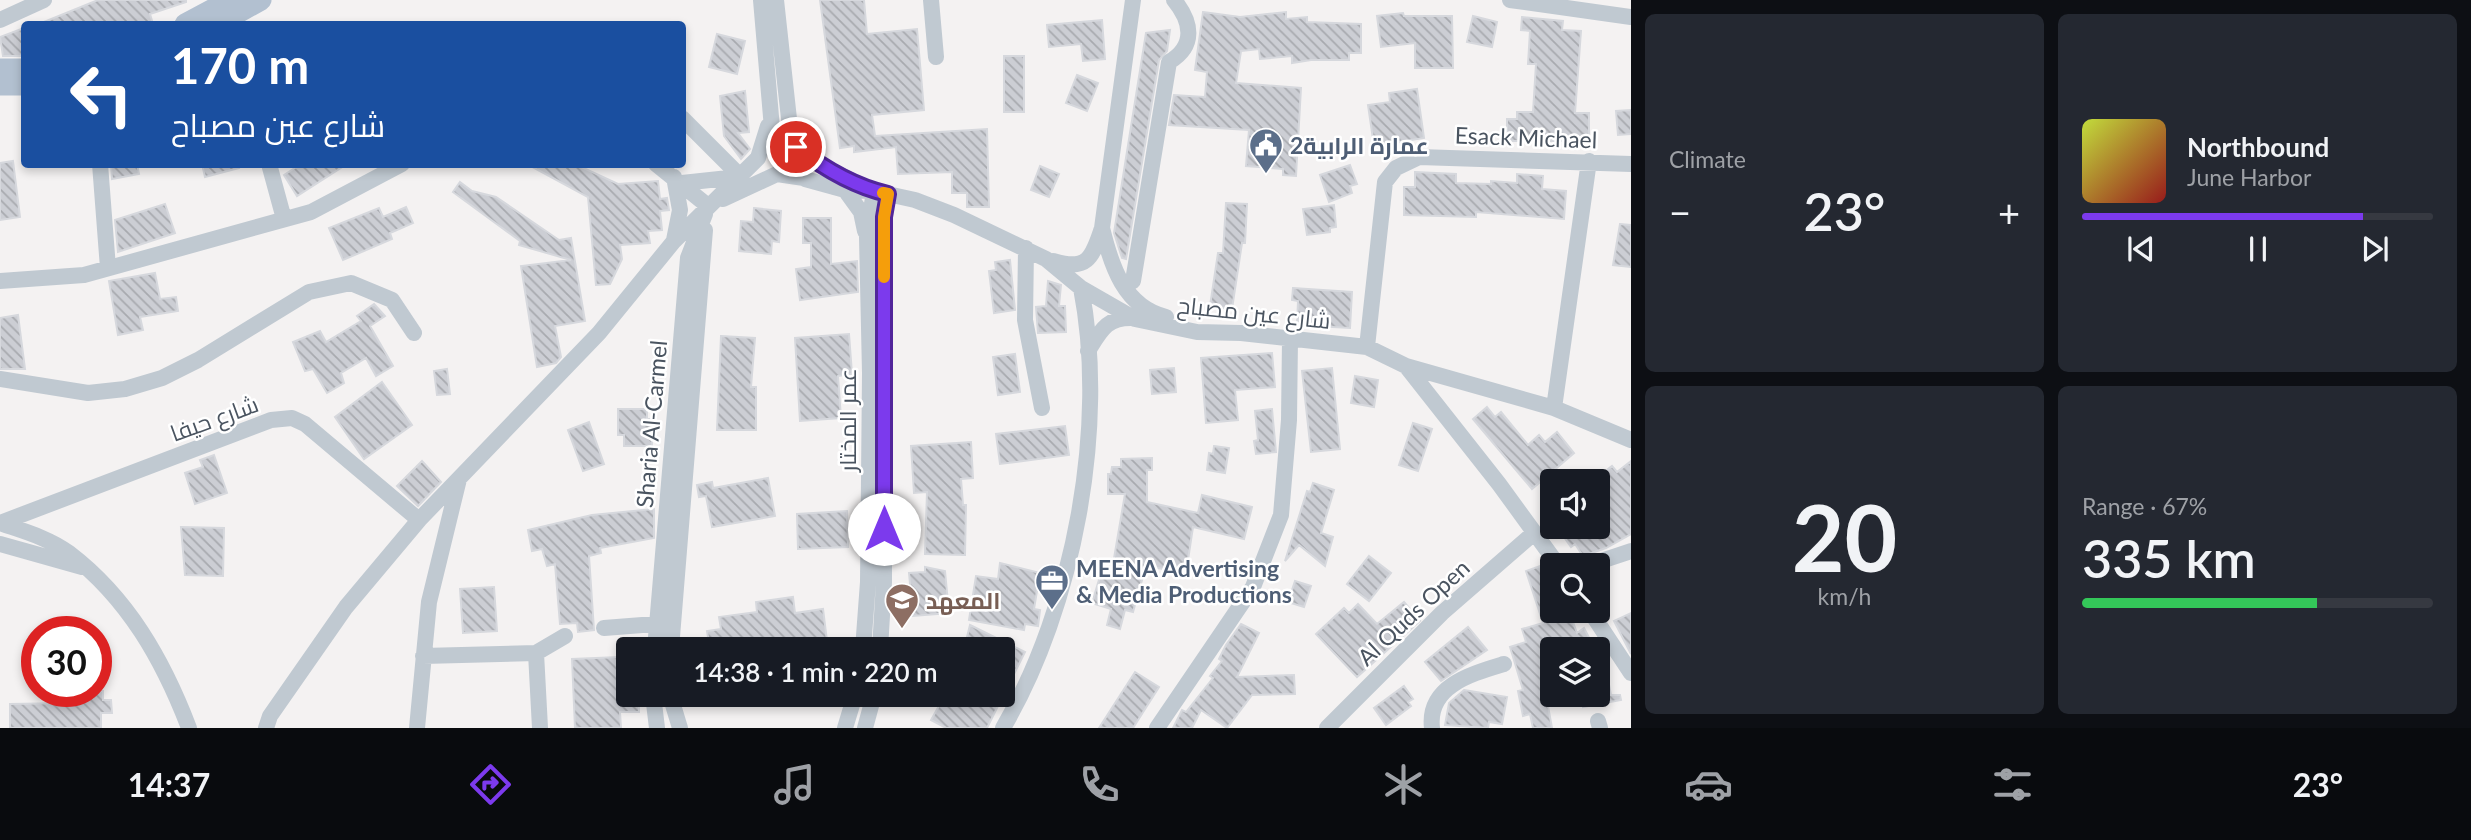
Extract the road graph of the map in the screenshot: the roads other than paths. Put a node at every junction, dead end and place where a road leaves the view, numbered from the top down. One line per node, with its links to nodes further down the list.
1 (44, 0): 11 (street)
2 (261, 0): 9 (main road)
3 (761, 0): 18 (street)
4 (776, 0): 20 (street)
5 (931, 0): 13 (street)
6 (1133, 0): 34 (street)
7 (1174, 0): 43 (street)
8 (1510, 0): 10 (street)
9 (226, 17): 12 (main road)
10 (1631, 17)
11 (0, 20)
12 (203, 21)
13 (936, 57)
14 (0, 69): 15 (main road)
15 (21, 69)
16 (0, 85): 17 (main road)
17 (21, 85)
18 (771, 114): 27 (street); 28 (street)
19 (686, 122): 28 (street)
20 (791, 136): 27 (street); 31 (street, شارع عين مصباح)
21 (1589, 161): 22 (street, Esack Michael); 49 (street, Esack Michael); 54 (street)
22 (1631, 164)
23 (100, 168): 41 (street)
24 (270, 168): 33 (street)
25 (394, 168): 33 (street)
26 (662, 168): 29 (street)
27 (780, 169): 30 (street, شارع عين مصباح); 32 (street)
28 (740, 176): 29 (street); 32 (street)
29 (678, 180): 32 (street); 36 (street)
30 (845, 190): 31 (street, شارع عين مصباح); 35 (street)
31 (881, 193): 35 (street, عمر المختار); 37 (street, شارع عين مصباح); 72 (street)
32 (708, 205): 36 (street); 39 (street, Sharia Al-Carmel); 66 (street)
33 (284, 219): 41 (street)
34 (1102, 228): 40 (street); 47 (street)
35 (867, 237): 71 (street, عمر المختار)
36 (674, 241): 38 (street)
37 (1026, 248): 40 (street, شارع عين مصباح); 53 (street)
38 (663, 255): 39 (street); 56 (street)
39 (688, 258): 66 (street, Sharia Al-Carmel)
40 (1046, 259): 44 (street, شارع عين مصباح)
41 (108, 268): 42 (street)
42 (0, 281)
43 (1133, 281)
44 (1081, 288): 45 (street, شارع عين مصباح); 50 (street)
45 (1135, 318): 47 (street, شارع عين مصباح); 50 (street)
46 (414, 332): 52 (street)
47 (1233, 334): 48 (street, شارع عين مصباح)
48 (1290, 339): 49 (street, شارع عين مصباح); 90 (street)
49 (1367, 347): 51 (street, شارع عين مصباح)
50 (1088, 351): 89 (street)
51 (1406, 366): 54 (street); 59 (street, شارع عين مصباح)
52 (0, 379)
53 (1042, 408)
54 (1554, 408): 55 (street)
55 (1631, 440)
56 (459, 478): 57 (street); 74 (street)
57 (419, 520): 58 (street, شارع حيفا); 82 (street)
58 (0, 523): 64 (street, شارع حيفا)
59 (1534, 533): 62 (street, شارع عين مصباح); 91 (street, Al Quds Open)
60 (1, 545): 64 (street, شارع حيفا)
61 (1631, 551): 63 (street)
62 (1549, 553)
63 (1610, 558)
64 (84, 568): 81 (street, شارع حيفا)
65 (1598, 623): 76 (street)
66 (665, 624): 67 (street); 69 (street, Sharia Al-Carmel); 70 (street)
67 (604, 628)
68 (565, 636): 73 (street)
69 (660, 637)
70 (668, 637)
71 (864, 637)
72 (881, 637)
73 (536, 653): 74 (street); 84 (street)
74 (423, 656): 83 (street)
75 (1504, 664): 92 (street)
76 (1631, 673)
77 (654, 707): 85 (street)
78 (674, 707): 86 (street)
79 (851, 707): 87 (street)
80 (871, 707): 88 (street)
81 (189, 728)
82 (266, 728)
83 (417, 728)
84 (540, 728)
85 (657, 728)
86 (680, 728)
87 (845, 728)
88 (865, 728)
89 (1003, 728)
90 (1157, 728)
91 (1327, 728)
92 (1432, 728)

